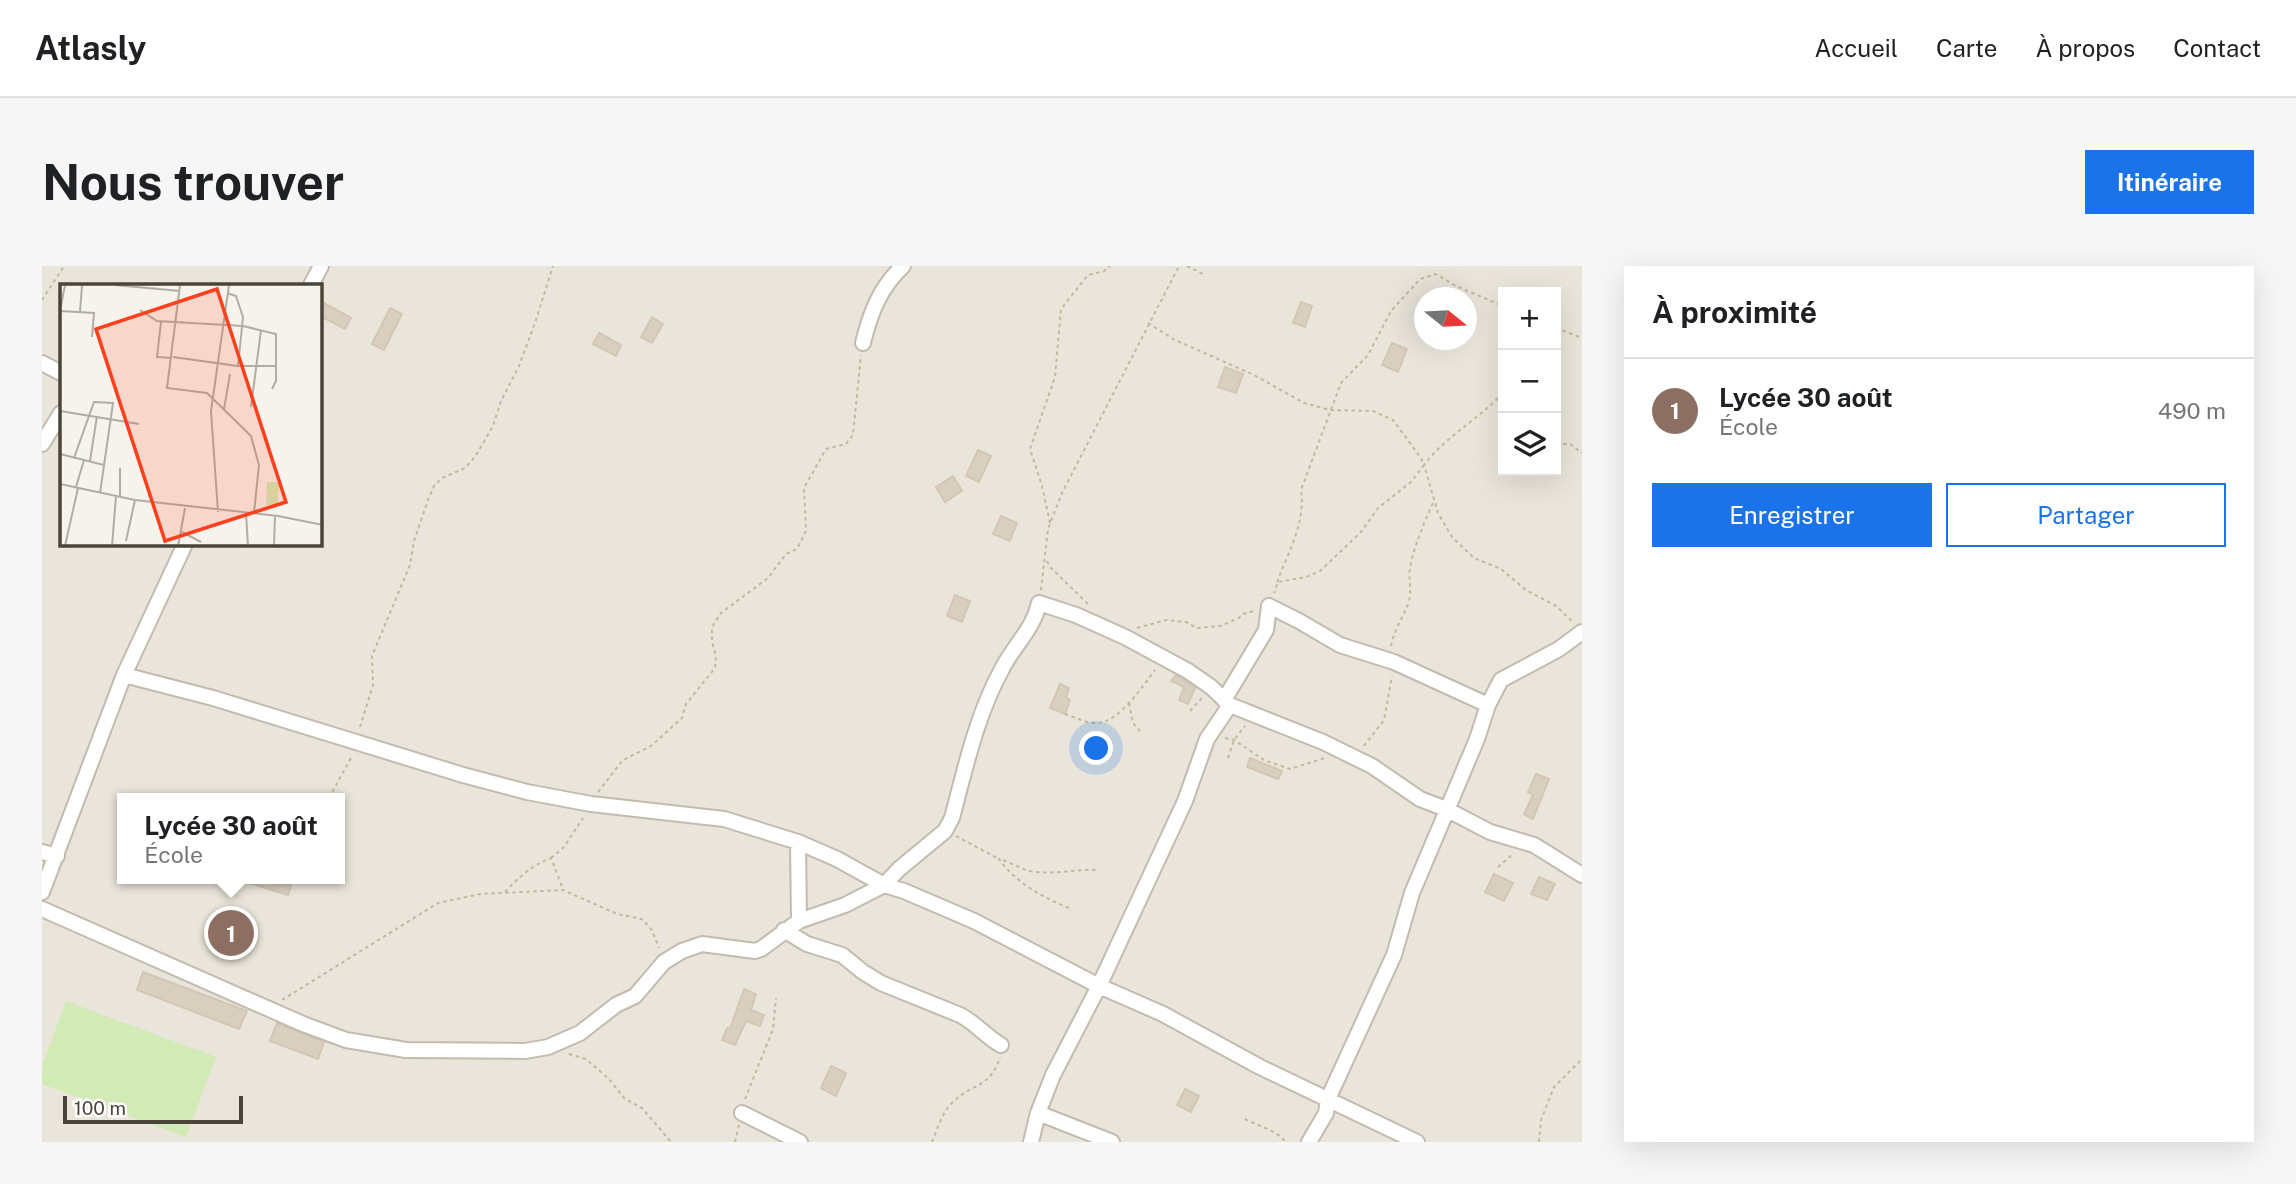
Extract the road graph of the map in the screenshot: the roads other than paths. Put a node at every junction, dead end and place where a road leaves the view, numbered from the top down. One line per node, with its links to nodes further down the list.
1 (321, 266): 3 (street)
2 (903, 266): 4 (street)
3 (312, 284)
4 (863, 343)
5 (42, 363): 6 (street)
6 (60, 372)
7 (60, 415): 8 (street)
8 (42, 443)
9 (184, 546): 11 (street)
10 (1578, 628): 13 (street)
11 (124, 675): 15 (street); 16 (street)
12 (1227, 703): 13 (street); 14 (street); 18 (street); 23 (street)
13 (1488, 705): 14 (street)
14 (1446, 809): 17 (street); 25 (street)
15 (798, 842): 18 (street); 21 (street)
16 (49, 854): 19 (street)
17 (1582, 875)
18 (884, 885): 21 (street); 23 (street)
19 (42, 892)
20 (42, 908): 22 (street)
21 (799, 921): 22 (street)
22 (784, 930): 24 (street)
23 (1099, 986): 25 (street); 27 (street)
24 (1001, 1045)
25 (1328, 1098): 31 (street); 32 (street)
26 (742, 1113): 28 (street)
27 (1038, 1113): 29 (street); 30 (street)
28 (800, 1142)
29 (1031, 1142)
30 (1112, 1142)
31 (1309, 1142)
32 (1417, 1142)

